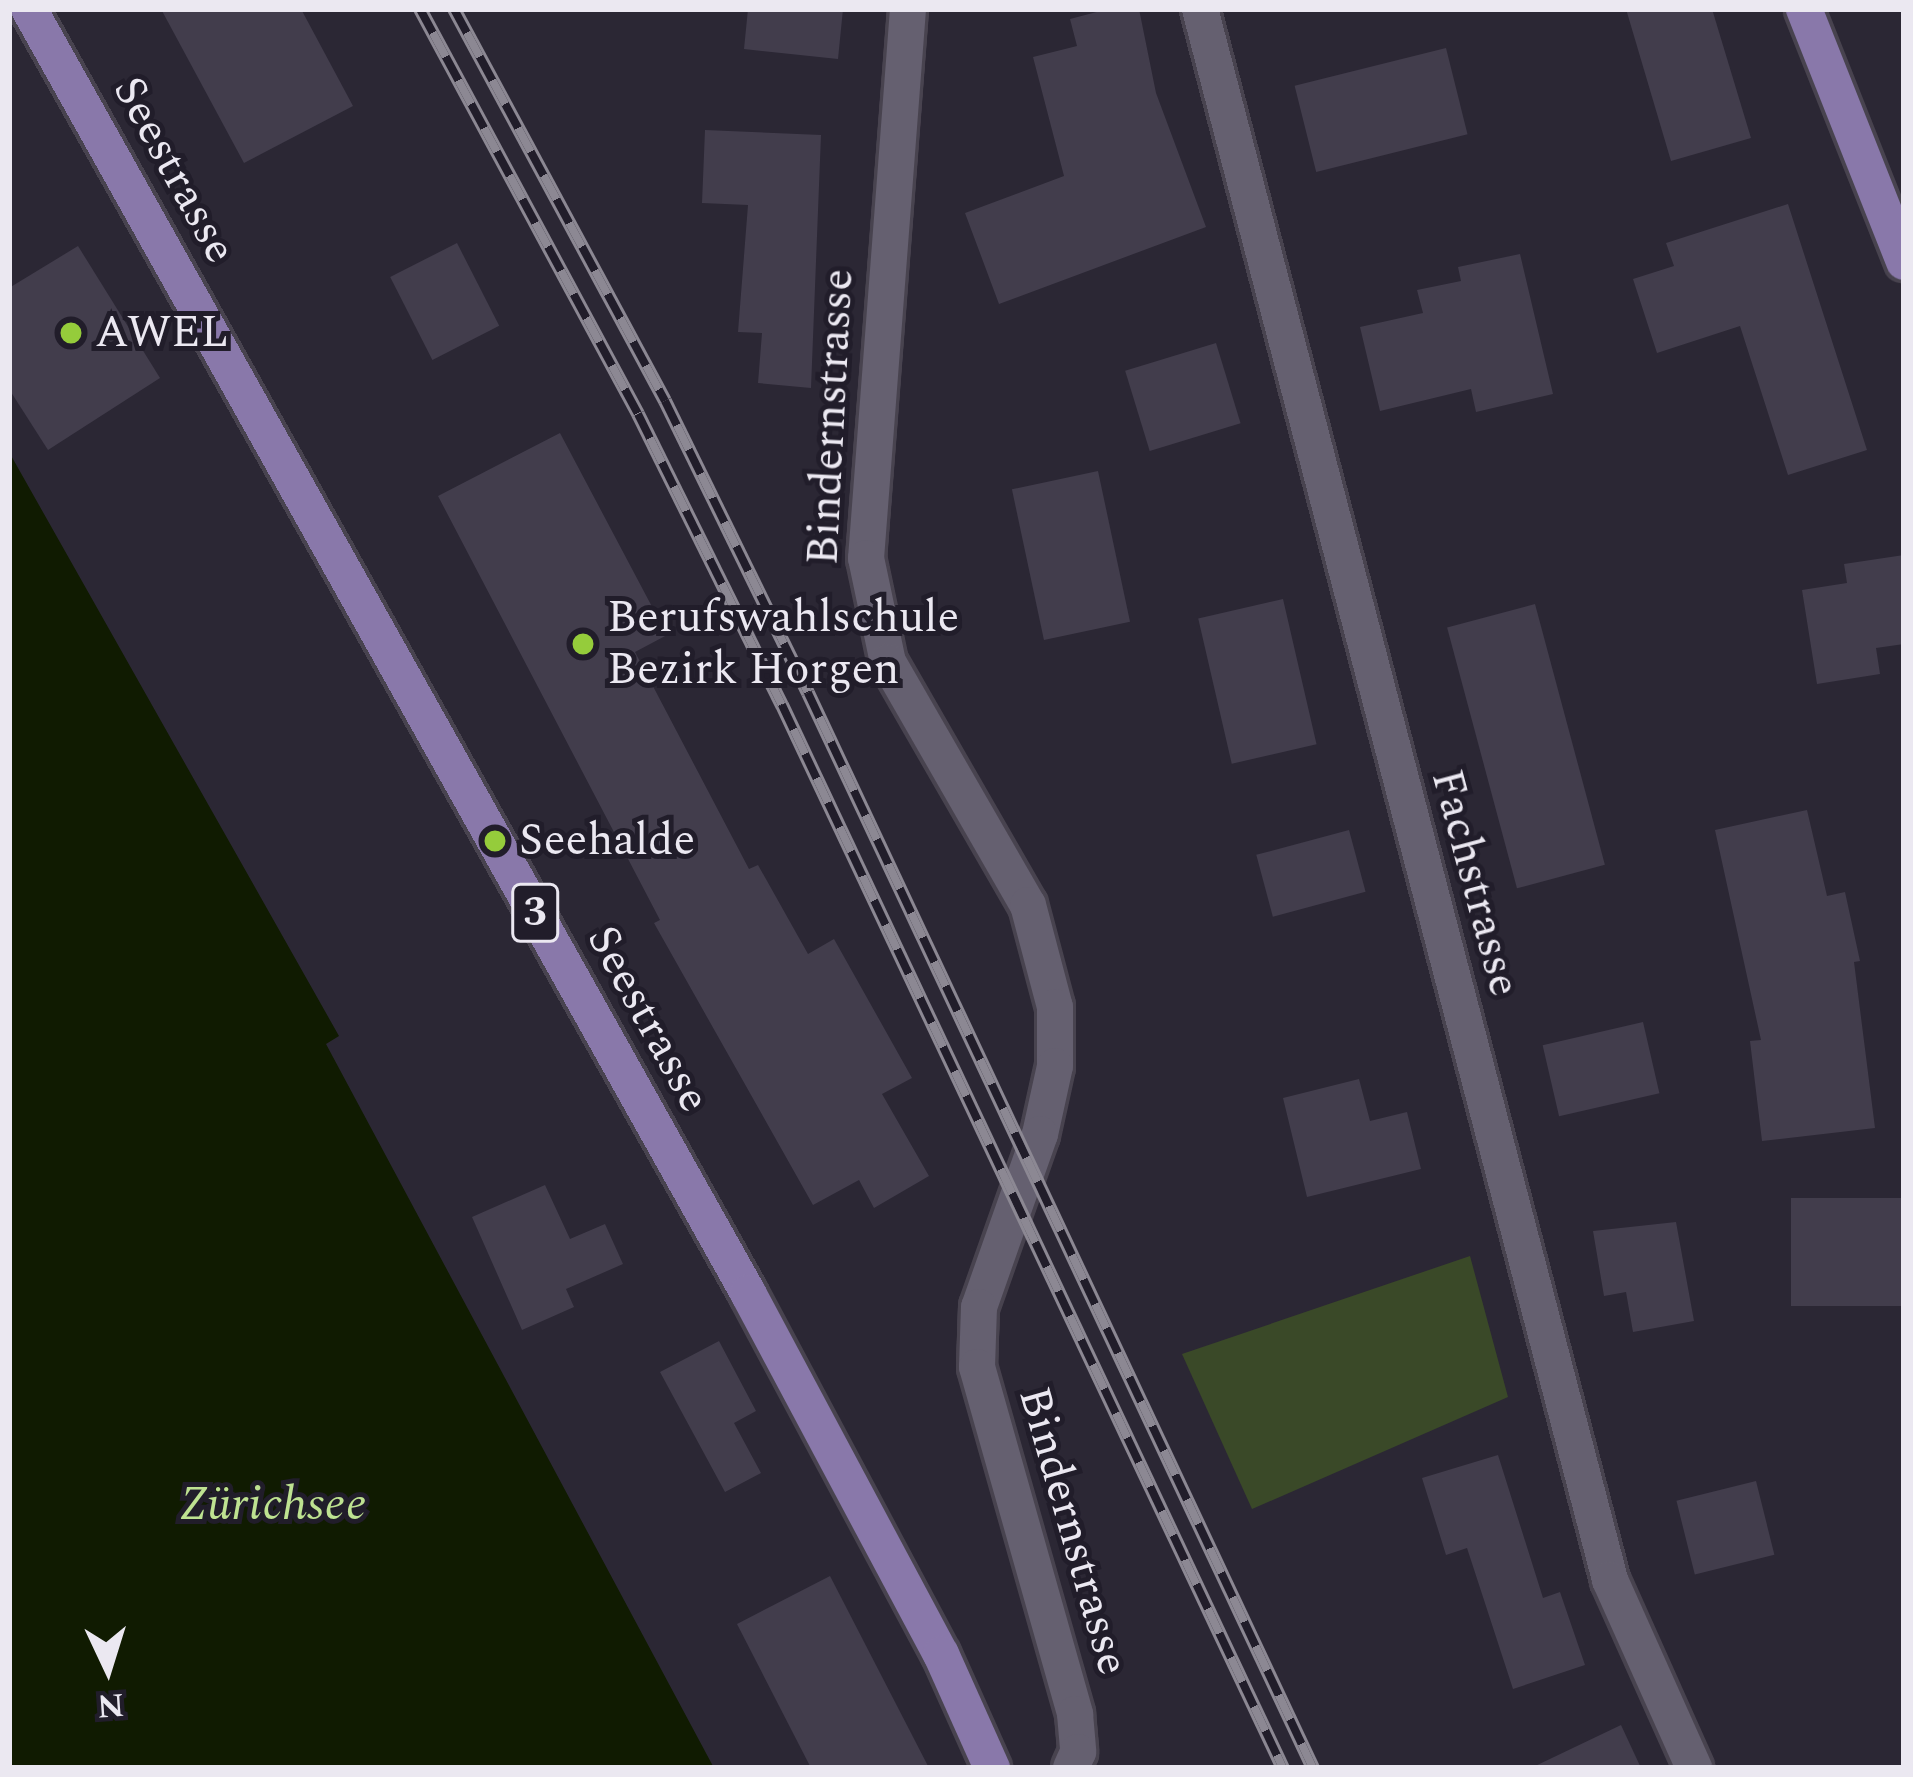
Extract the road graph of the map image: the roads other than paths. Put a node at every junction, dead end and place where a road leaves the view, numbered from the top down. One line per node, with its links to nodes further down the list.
1 (29, 9): 6 (main road, Seestrasse / 3)
2 (908, 9): 7 (street, Bindernstrasse)
3 (1200, 9): 8 (street, Fachstrasse)
4 (1804, 9): 5 (main road)
5 (1904, 262)
6 (992, 1768)
7 (1071, 1768)
8 (1694, 1768)

